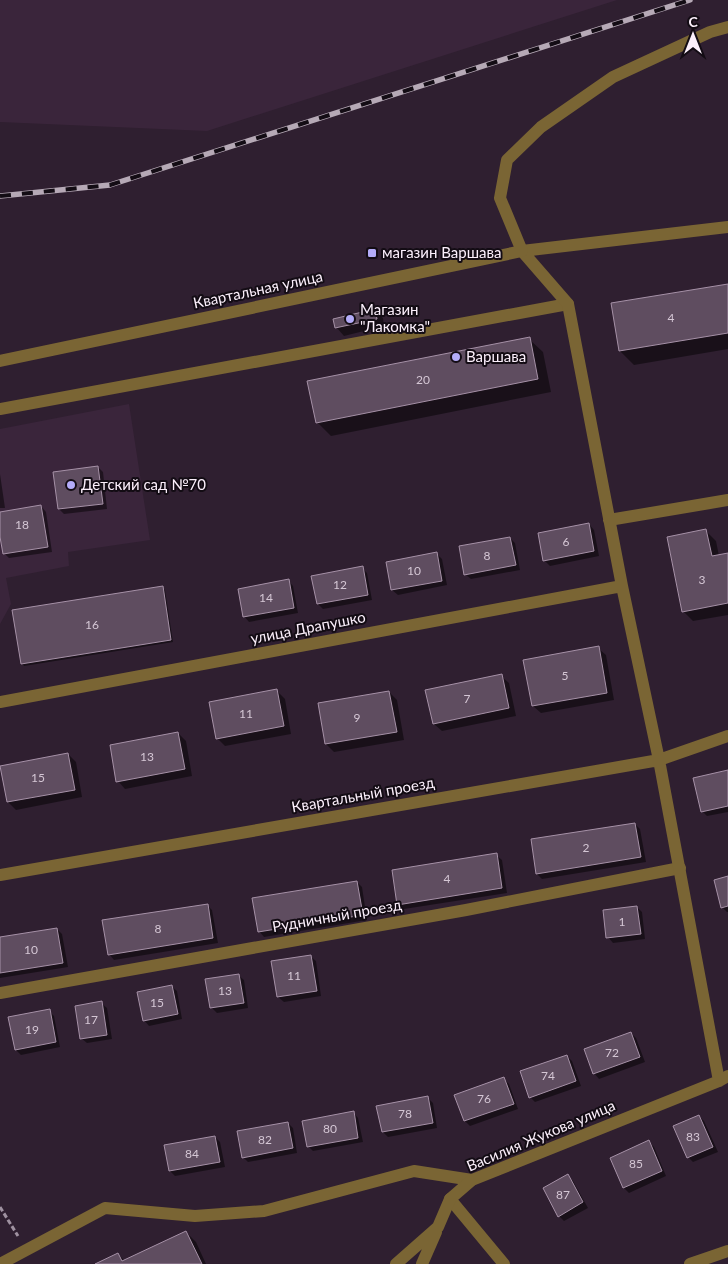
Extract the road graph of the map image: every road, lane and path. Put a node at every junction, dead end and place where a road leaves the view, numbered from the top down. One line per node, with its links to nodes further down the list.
1 (728, 27): 3 (street)
2 (728, 228): 3 (street, Квартальная улица)
3 (522, 251): 4 (street); 5 (street, Квартальная улица)
4 (568, 304): 6 (street); 8 (street)
5 (0, 361)
6 (0, 409)
7 (728, 500): 8 (street)
8 (609, 520): 9 (street)
9 (622, 586): 10 (street, улица Драпушко); 12 (street)
10 (0, 702)
11 (728, 736): 12 (street, Квартальный проезд)
12 (659, 760): 13 (street); 14 (street, Квартальный проезд)
13 (680, 868): 15 (street, Рудничный проезд); 16 (street)
14 (0, 875)
15 (0, 993)
16 (723, 1079): 17 (street, Василия Жукова улица)
17 (472, 1180): 18 (street, Василия Жукова улица); 21 (street)
18 (450, 1199): 20 (street, Василия Жукова улица); 26 (street)
19 (0, 1206): 21 (path)
20 (438, 1227): 24 (street, Василия Жукова улица); 25 (street)
21 (26, 1250): 23 (street)
22 (728, 1252): 27 (street)
23 (0, 1264)
24 (396, 1264)
25 (422, 1264)
26 (504, 1264)
27 (690, 1264)

